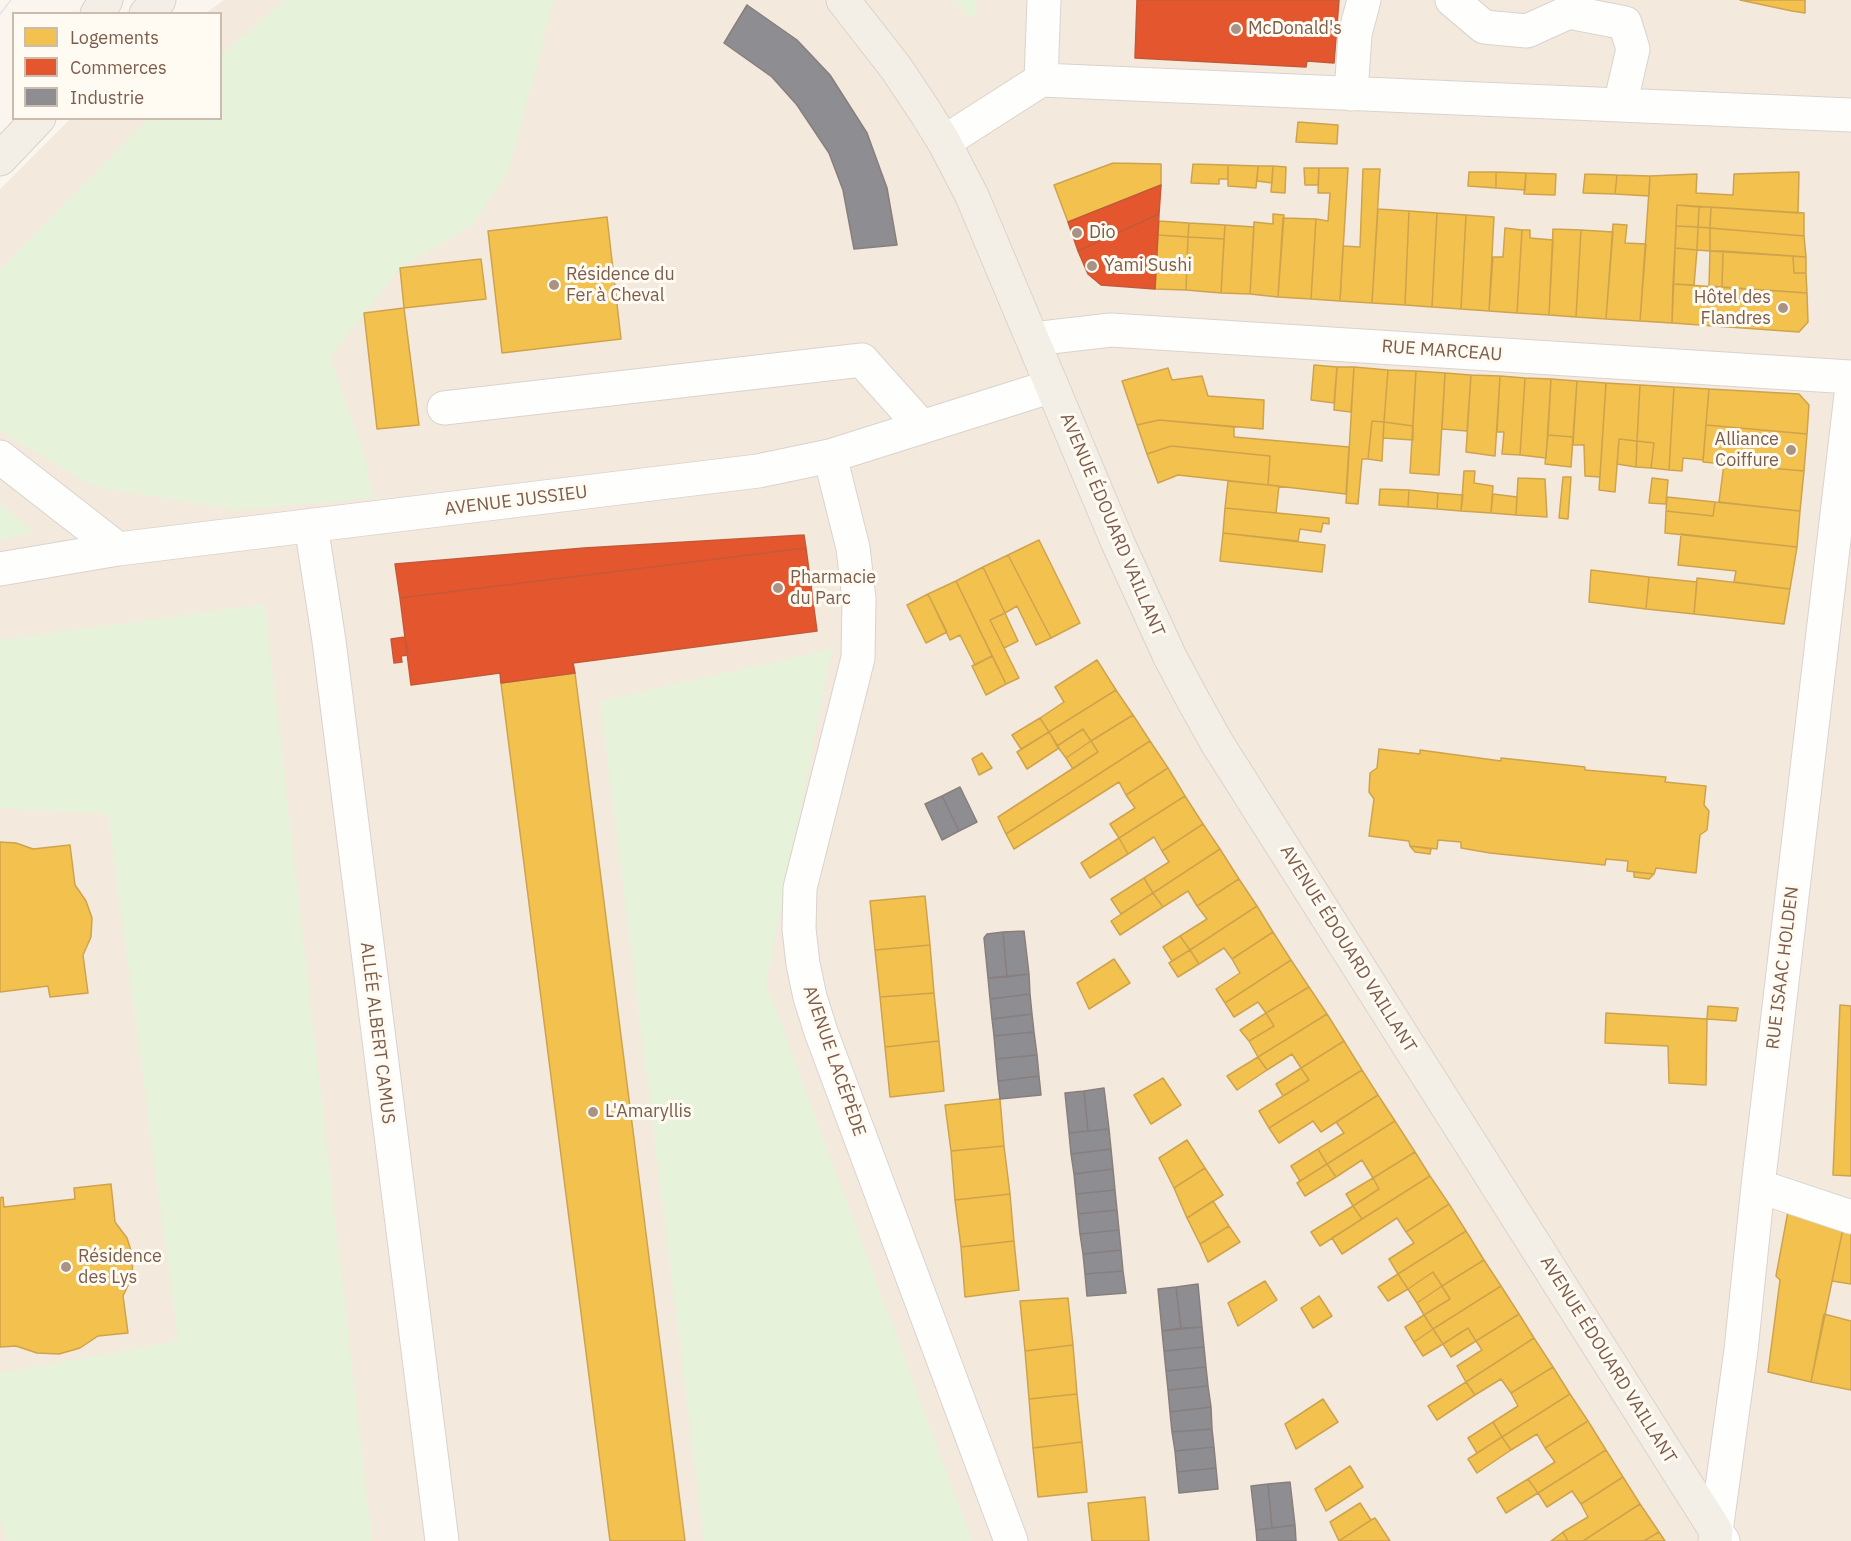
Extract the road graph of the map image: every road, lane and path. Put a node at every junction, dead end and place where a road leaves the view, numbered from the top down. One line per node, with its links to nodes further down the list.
1 (159, 0): 6 (main road)
2 (843, 0): 13 (main road, AVENUE ÉDOUARD VAILLANT)
3 (1044, 0): 7 (street)
4 (1364, 0): 8 (street)
5 (1452, 0): 9 (street)
6 (148, 12)
7 (1041, 80): 8 (street); 13 (street)
8 (1351, 94): 9 (street)
9 (1620, 105): 10 (street)
10 (1851, 115)
11 (28, 120): 14 (main road)
12 (37, 120): 14 (main road)
13 (944, 142): 15 (main road, AVENUE ÉDOUARD VAILLANT)
14 (5, 153)
15 (1033, 339): 16 (street, RUE MARCEAU); 17 (main road, AVENUE ÉDOUARD VAILLANT)
16 (1851, 377)
17 (1052, 386): 20 (street, AVENUE JUSSIEU); 28 (main road, AVENUE ÉDOUARD VAILLANT)
18 (1851, 395): 26 (street, RUE ISAAC HOLDEN)
19 (444, 408): 20 (street)
20 (921, 426): 21 (street, AVENUE JUSSIEU)
21 (830, 456): 23 (street, AVENUE JUSSIEU); 30 (street, AVENUE LACÉPÈDE)
22 (0, 457): 24 (street)
23 (311, 525): 24 (street, AVENUE JUSSIEU); 29 (street, ALLÉE ALBERT CAMUS)
24 (118, 549): 25 (street, AVENUE JUSSIEU)
25 (0, 569)
26 (1758, 1186): 27 (street); 28 (street, RUE ISAAC HOLDEN)
27 (1851, 1217)
28 (1718, 1538)
29 (442, 1541)
30 (1011, 1541)

